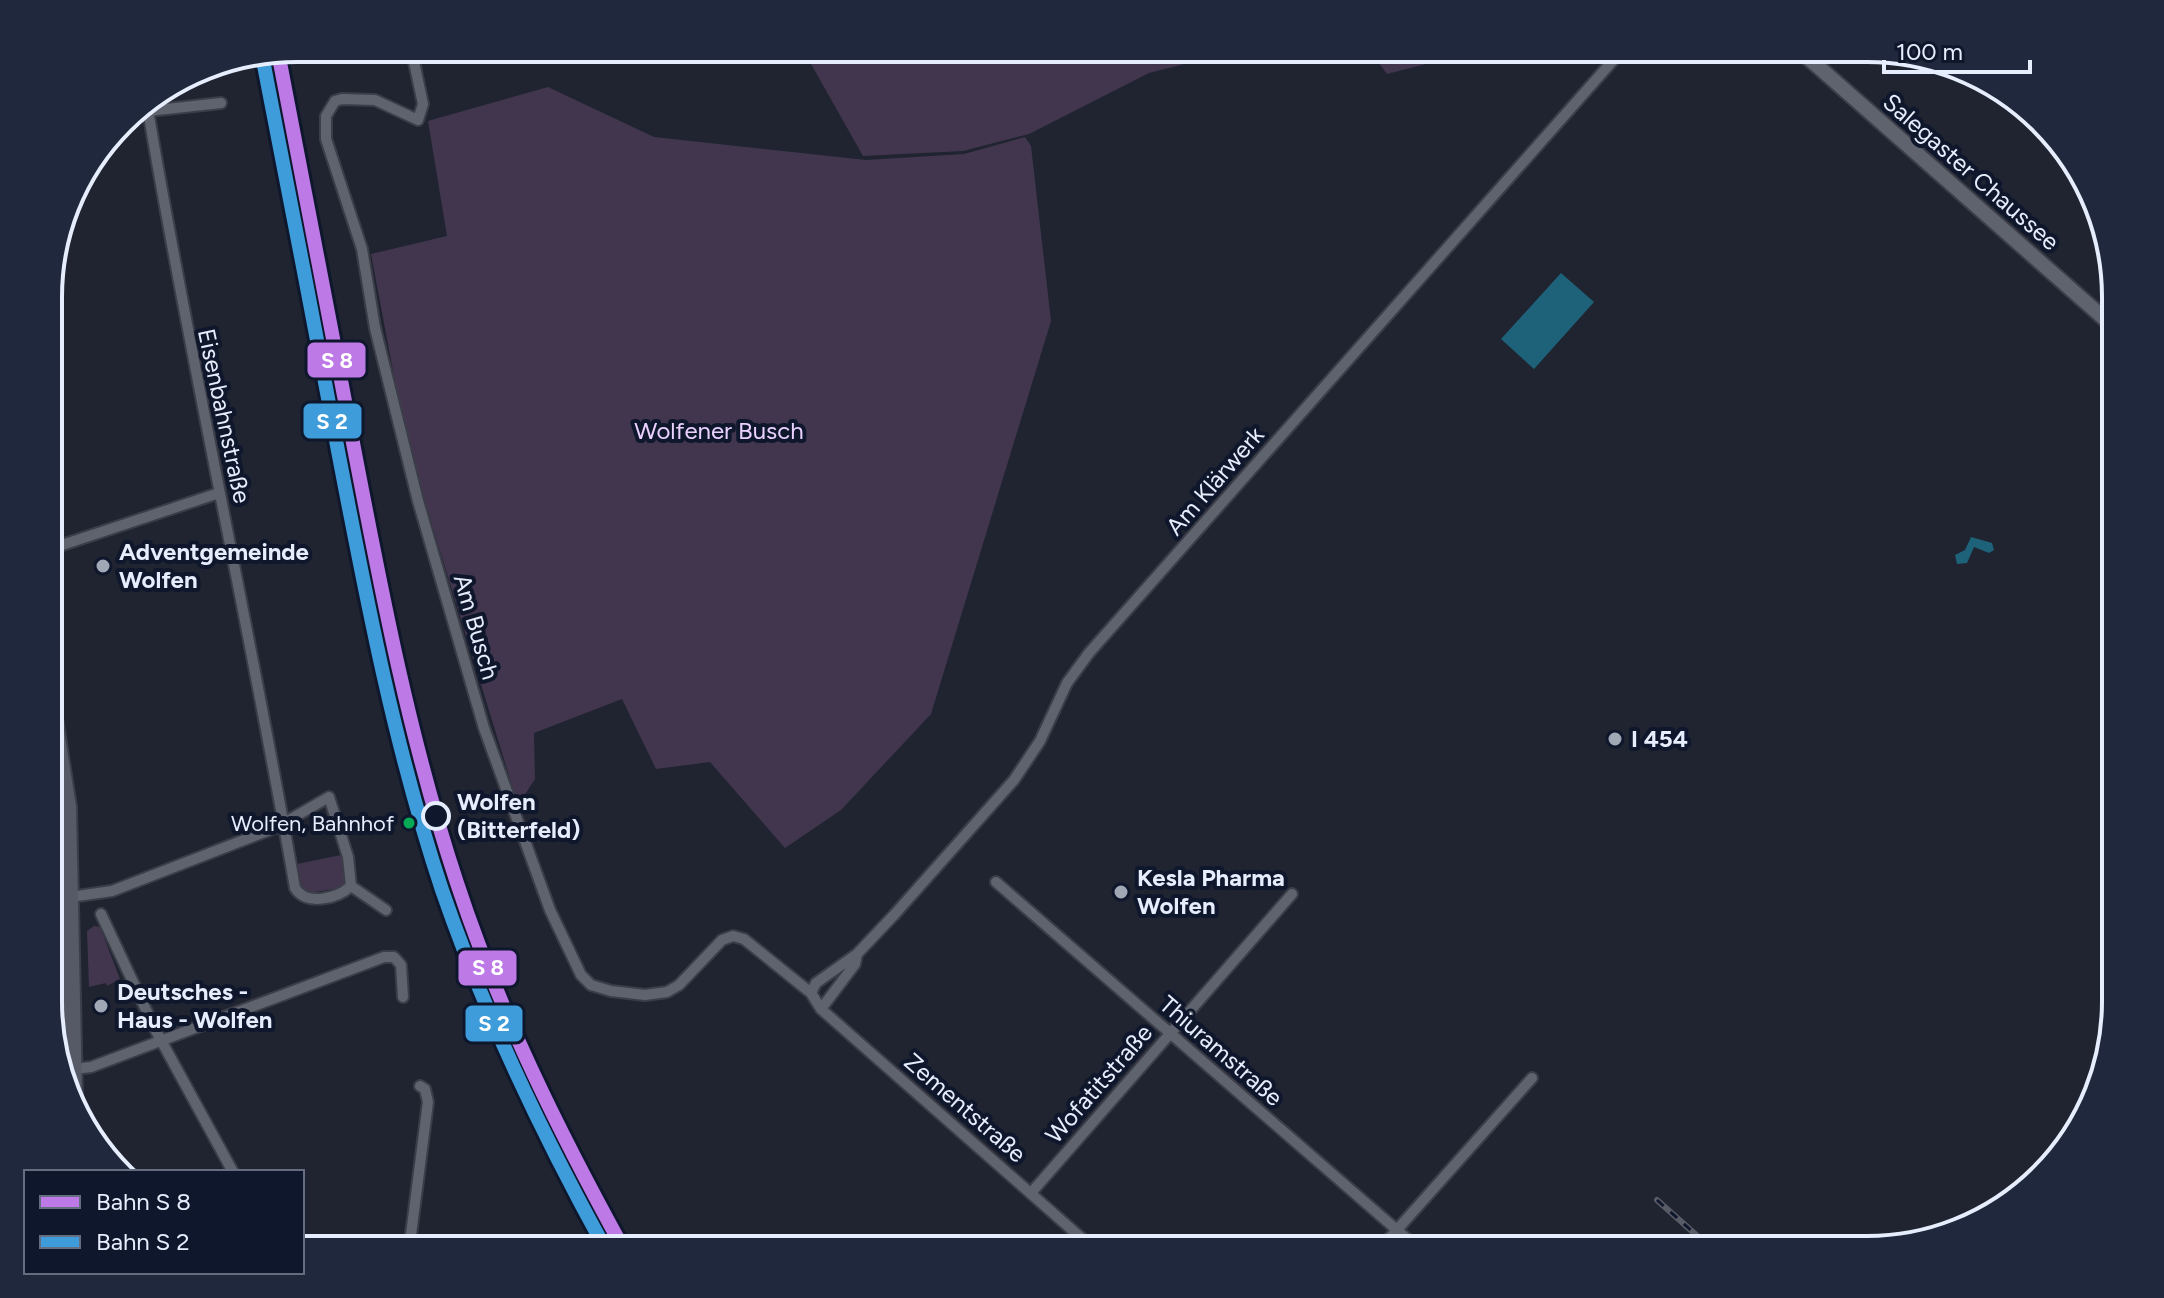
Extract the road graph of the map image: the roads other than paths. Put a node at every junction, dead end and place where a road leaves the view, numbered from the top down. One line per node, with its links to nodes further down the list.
1 (1611, 62): 19 (street, Am Klärwerk)
2 (1813, 62): 7 (main road, Salegaster Chaussee)
3 (414, 63): 20 (street, Am Busch)
4 (221, 103): 5 (street)
5 (156, 109)
6 (140, 122): 8 (street, Eisenbahnstraße)
7 (2101, 316)
8 (219, 493): 9 (street); 11 (street, Eisenbahnstraße)
9 (62, 545)
10 (62, 763): 16 (main road)
11 (284, 824): 13 (street, Eisenbahnstraße); 13 (street); 16 (street)
12 (996, 882): 23 (street, Thiuramstraße)
13 (351, 886): 17 (street)
14 (1292, 894): 23 (street, Wofatitstraße)
15 (62, 899): 16 (street)
16 (71, 899): 24 (main road)
17 (386, 910)
18 (101, 914): 25 (street)
19 (857, 954): 20 (street, Am Klärwerk); 22 (street, Am Klärwerk)
20 (811, 993): 22 (street, Zementstraße)
21 (403, 997): 25 (street)
22 (821, 1009): 32 (street, Zementstraße)
23 (1169, 1033): 32 (street, Wofatitstraße); 33 (street, Thiuramstraße)
24 (65, 1039)
25 (160, 1039): 27 (street); 31 (street)
26 (70, 1060): 27 (main road)
27 (74, 1069): 28 (main road)
28 (74, 1074)
29 (1532, 1078): 33 (street)
30 (420, 1086): 36 (street)
31 (232, 1170)
32 (1031, 1193): 37 (street, Zementstraße)
33 (1397, 1230): 34 (street); 35 (street, Thiuramstraße)
34 (1392, 1235)
35 (1403, 1235)
36 (411, 1236)
37 (1079, 1236)

